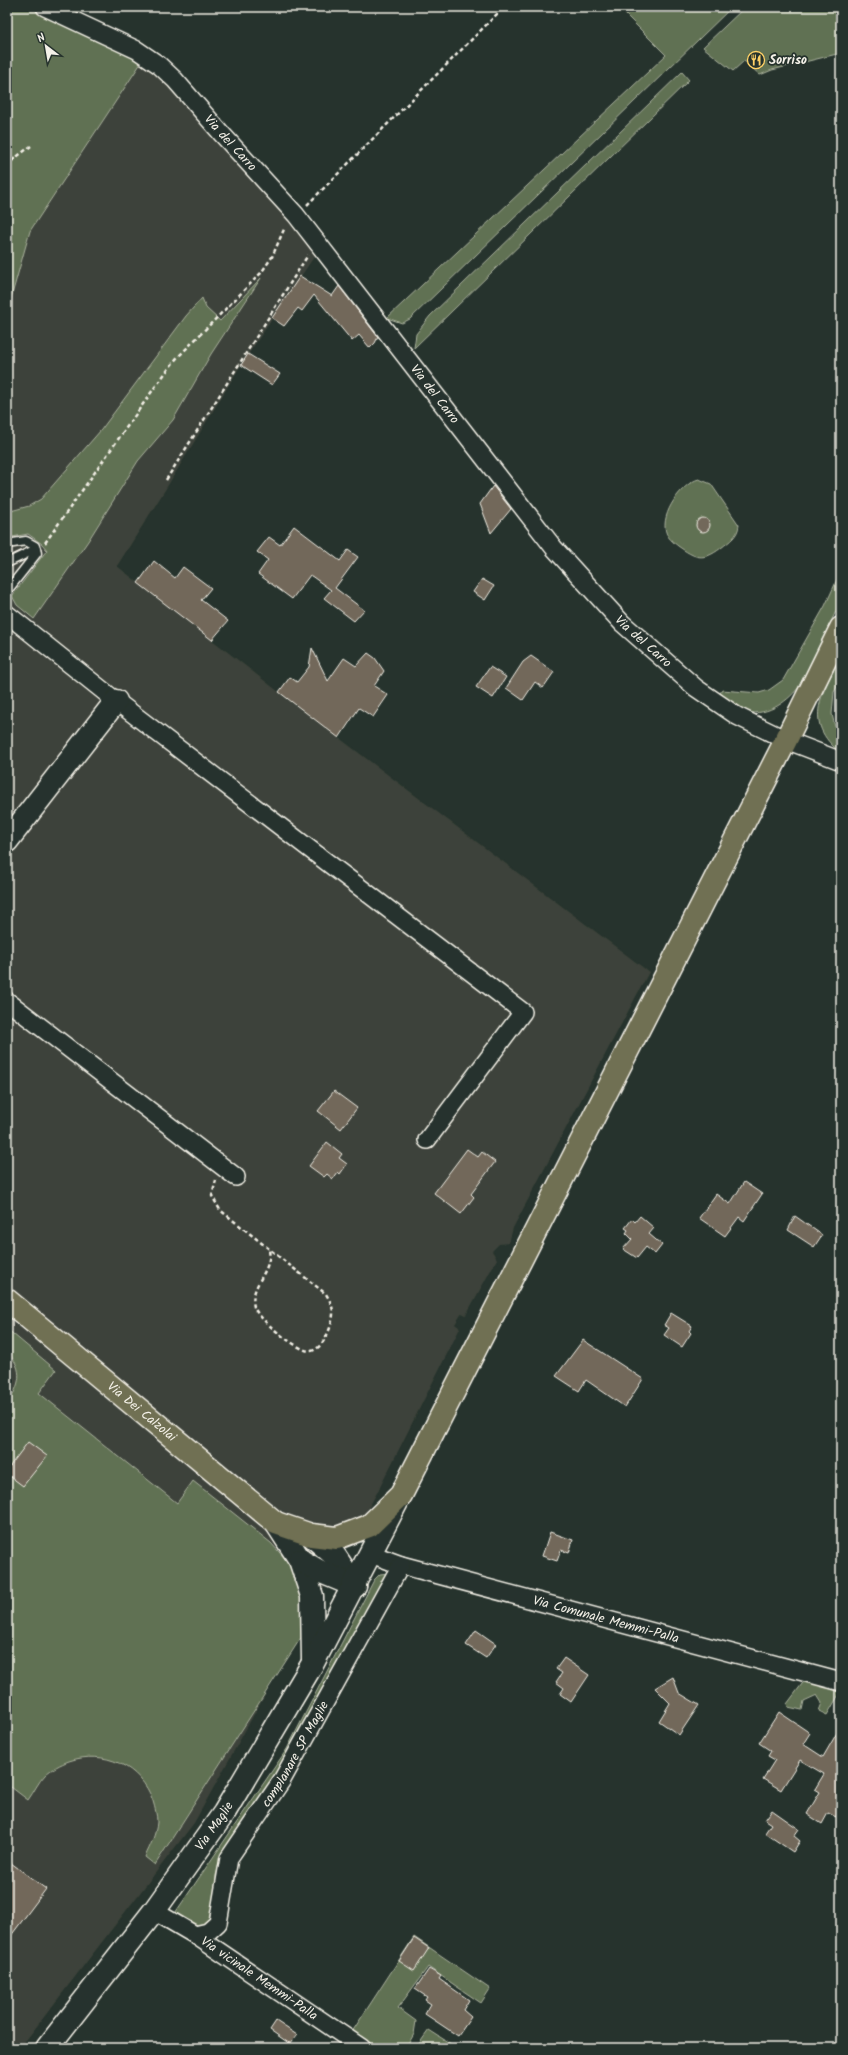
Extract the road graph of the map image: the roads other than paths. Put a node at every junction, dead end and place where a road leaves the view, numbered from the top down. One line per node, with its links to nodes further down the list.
1 (45, 7): 9 (street, Via del Carro)
2 (7, 544): 3 (lane)
3 (36, 549): 4 (lane); 5 (lane)
4 (7, 563)
5 (7, 591)
6 (7, 614): 8 (street)
7 (841, 628): 9 (main road)
8 (116, 701): 11 (street); 13 (street)
9 (786, 740): 10 (street, Via del Carro); 16 (main road)
10 (841, 762)
11 (7, 841)
12 (7, 1001): 14 (street)
13 (427, 1140)
14 (230, 1173)
15 (7, 1300): 17 (main road, Via Dei Calzolai)
16 (401, 1495): 18 (main road); 19 (street, Via Maglie)
17 (276, 1523): 18 (main road); 20 (street)
18 (311, 1535): 22 (street)
19 (371, 1554): 21 (street, Via Comunale Memmi-Palla); 22 (street, Via Maglie)
20 (300, 1560): 22 (street); 23 (street)
21 (401, 1565): 24 (street, Via Comunale Memmi-Palla); 26 (street, complanare SP Maglie)
22 (355, 1586): 23 (street, Via Maglie)
23 (313, 1663): 25 (street, Via Maglie)
24 (841, 1682)
25 (154, 1911): 26 (street, Via vicinale Memmi-Palla); 27 (street, Via Maglie)
26 (195, 1935): 28 (street, Via vicinale Memmi-Palla)
27 (47, 2048)
28 (362, 2048)

